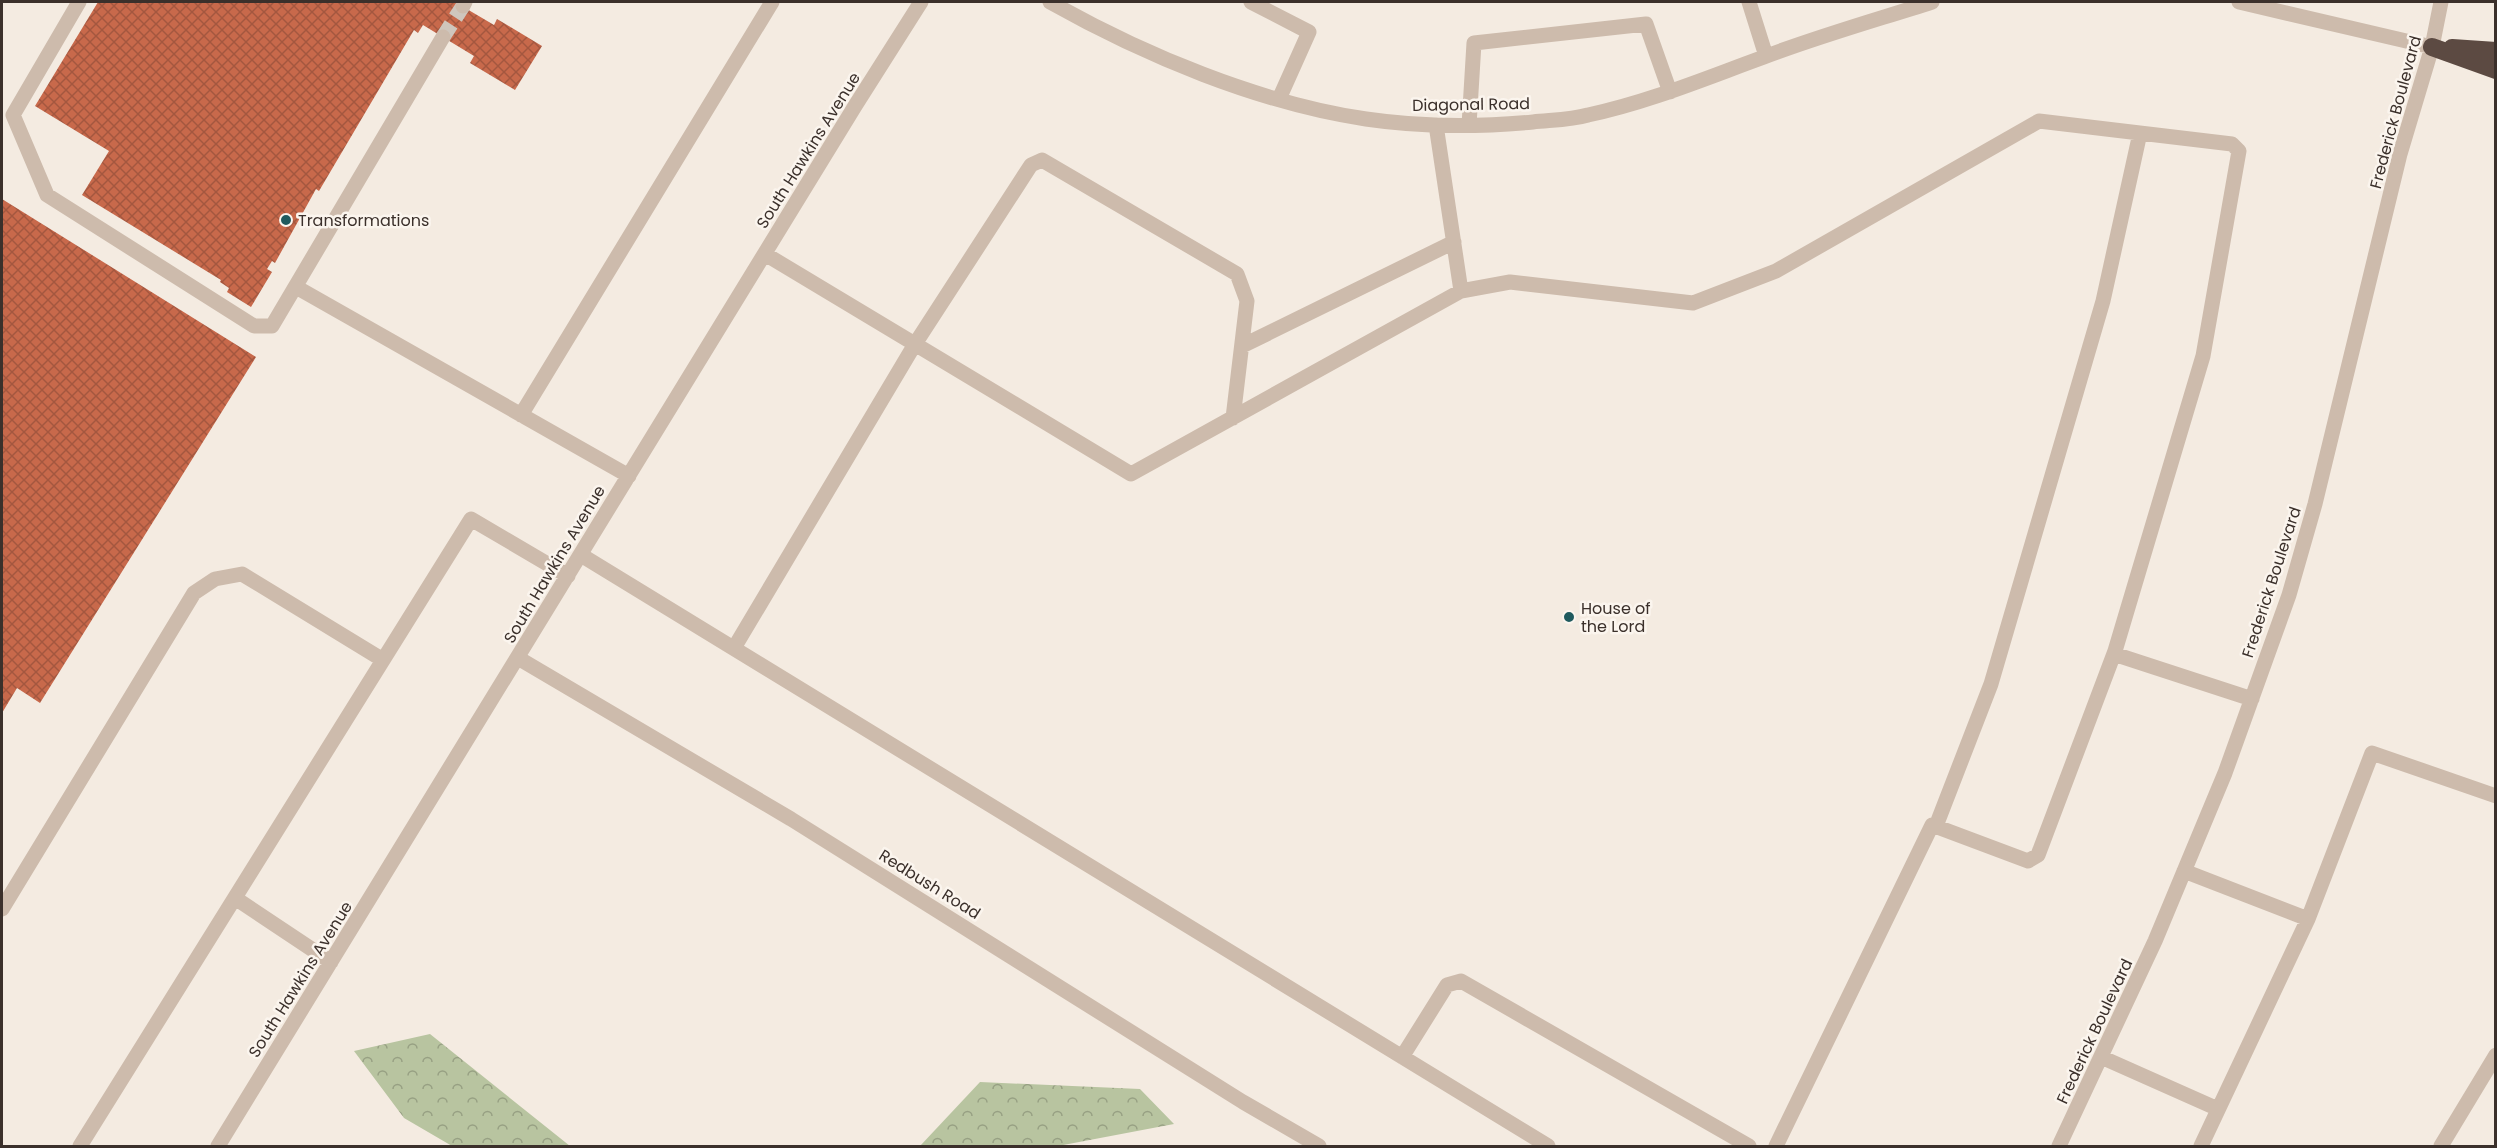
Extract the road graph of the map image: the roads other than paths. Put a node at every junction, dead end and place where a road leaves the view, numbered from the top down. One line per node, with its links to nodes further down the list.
1 (80, 2): 24 (street)
2 (772, 2): 28 (street)
3 (921, 2): 23 (street, South Hawkins Avenue)
4 (1050, 2): 10 (street, Diagonal Road)
5 (1251, 2): 18 (street)
6 (1749, 2): 15 (street)
7 (1932, 2): 15 (street, Diagonal Road)
8 (2239, 2): 11 (street)
9 (2441, 2): 13 (street, Frederick Boulevard)
10 (1068, 5): 18 (street, Diagonal Road)
11 (2281, 6): 13 (street)
12 (443, 37): 24 (street)
13 (2433, 47): 14 (highway); 16 (highway); 37 (street, Frederick Boulevard)
14 (2496, 51)
15 (1766, 56): 17 (street, Diagonal Road)
16 (2496, 70)
17 (1670, 92): 20 (street, Diagonal Road); 20 (street)
18 (1279, 99): 19 (street, Diagonal Road)
19 (1436, 125): 20 (street, Diagonal Road); 22 (street)
20 (1469, 125)
21 (2139, 133): 25 (street); 34 (street); 39 (street)
22 (1454, 242): 25 (street); 27 (street)
23 (765, 254): 26 (street); 30 (street, South Hawkins Avenue)
24 (296, 287): 28 (street)
25 (1461, 291): 29 (street)
26 (915, 344): 27 (street); 29 (street); 33 (street)
27 (1242, 345): 29 (street)
28 (521, 415): 30 (street)
29 (1233, 418)
30 (629, 476): 31 (street, South Hawkins Avenue)
31 (581, 555): 32 (street, South Hawkins Avenue); 33 (street)
32 (568, 576): 35 (street, South Hawkins Avenue); 36 (street)
33 (734, 648): 46 (street)
34 (2115, 654): 37 (street); 39 (street)
35 (518, 658): 44 (street, South Hawkins Avenue); 51 (street, Redbush Road)
36 (383, 660): 41 (street); 42 (street)
37 (2252, 699): 40 (street, Frederick Boulevard)
38 (2496, 796): 43 (street)
39 (1936, 826): 54 (street)
40 (2184, 871): 43 (street); 47 (street, Frederick Boulevard)
41 (235, 898): 44 (street); 49 (street)
42 (2, 909)
43 (2308, 919): 48 (street)
44 (332, 962): 50 (street, South Hawkins Avenue)
45 (2496, 1055): 57 (street)
46 (1402, 1057): 52 (street); 53 (street)
47 (2102, 1057): 48 (street); 55 (street, Frederick Boulevard)
48 (2218, 1109): 56 (street)
49 (81, 1146)
50 (218, 1146)
51 (1319, 1146)
52 (1548, 1146)
53 (1749, 1146)
54 (1776, 1146)
55 (2059, 1146)
56 (2201, 1146)
57 (2441, 1146)

